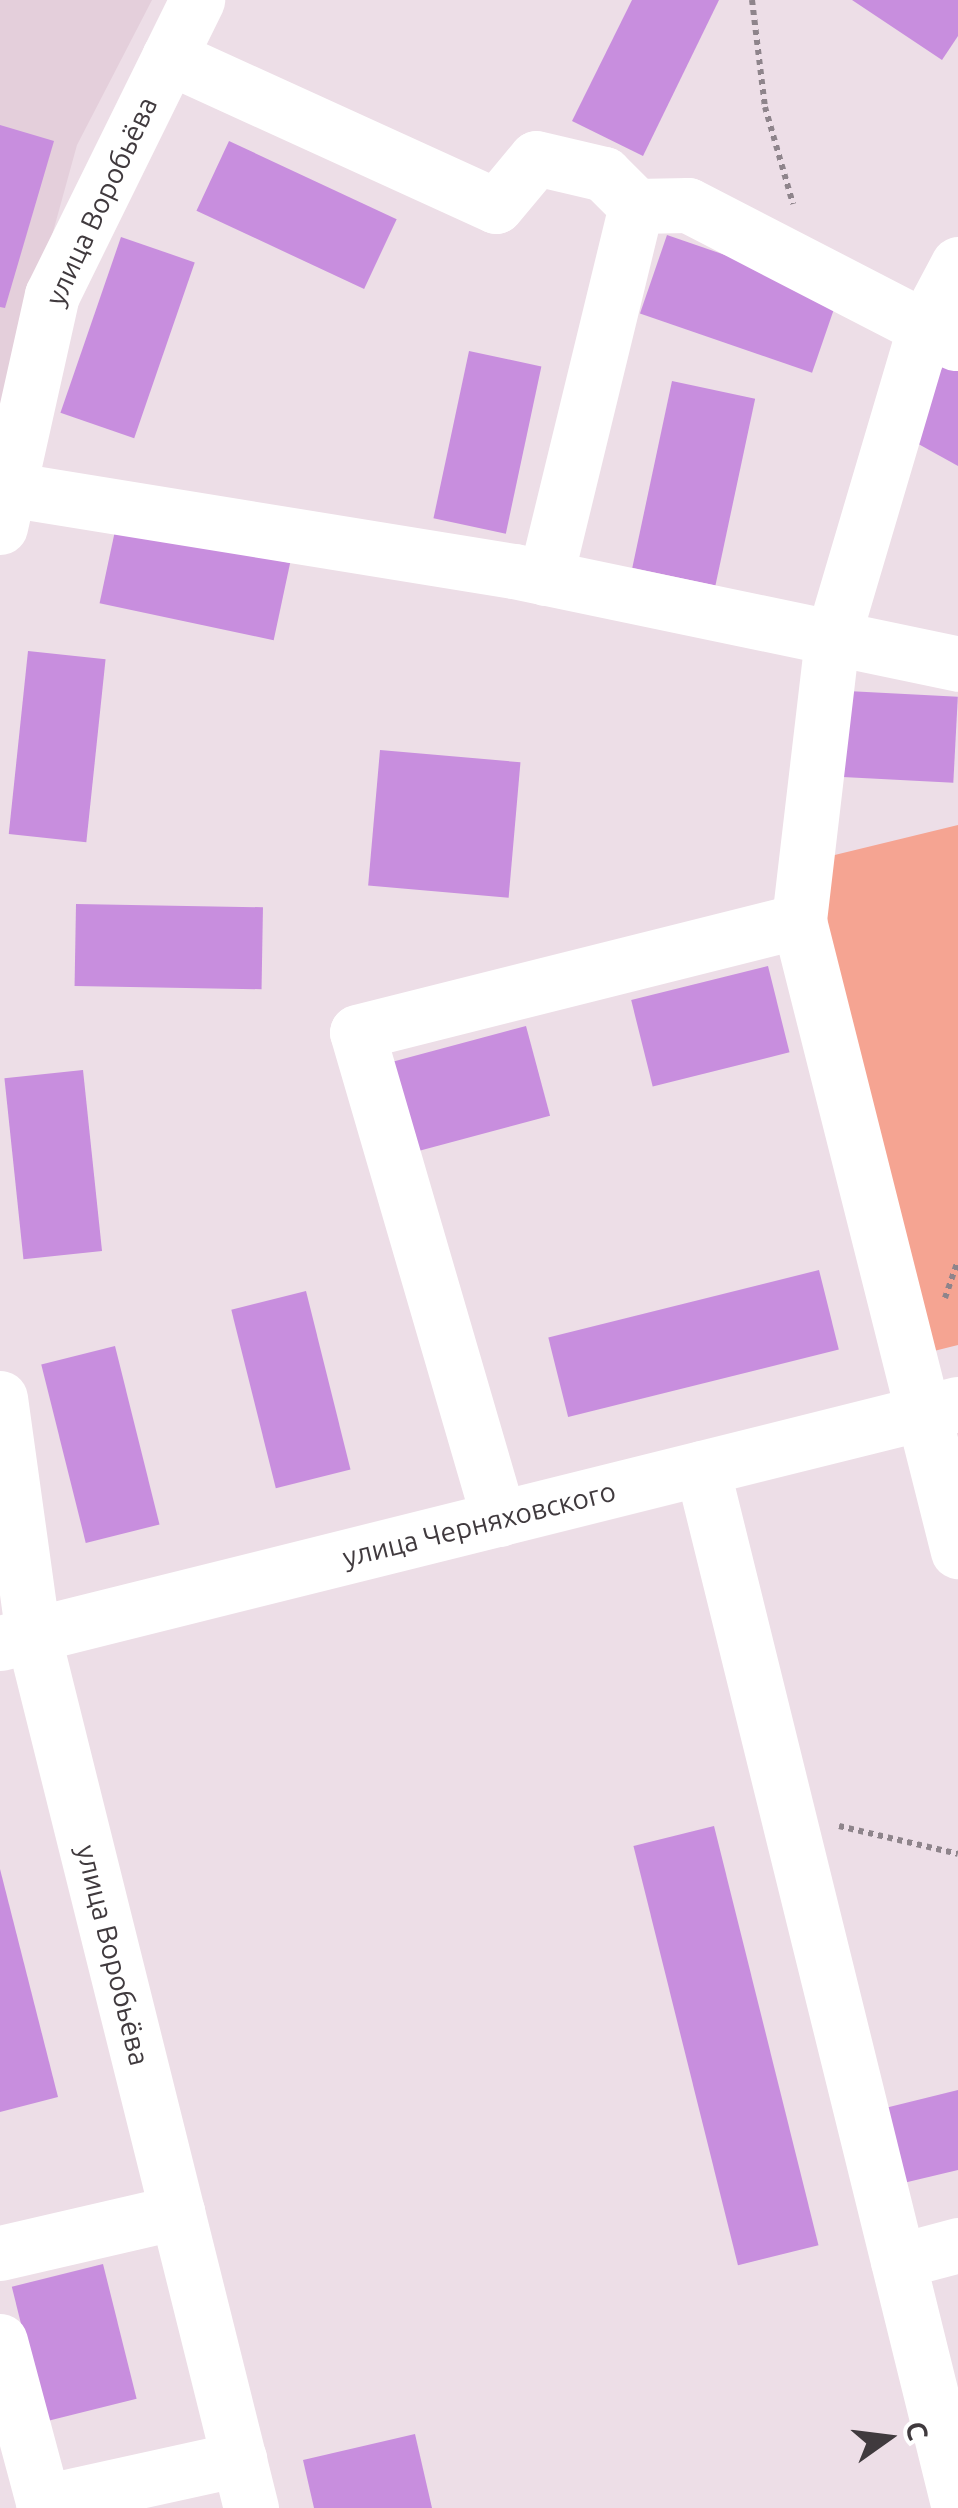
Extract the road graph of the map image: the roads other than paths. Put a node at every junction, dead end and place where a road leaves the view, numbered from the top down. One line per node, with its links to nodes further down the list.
1 (197, 0): 2 (street, улица Воробьёва)
2 (169, 57): 3 (street); 6 (street, улица Воробьёва)
3 (636, 206): 5 (street); 7 (street)
4 (958, 264): 5 (street)
5 (942, 335): 8 (street)
6 (4, 508): 7 (street)
7 (545, 578): 8 (street)
8 (832, 640): 9 (street); 10 (street)
9 (958, 664)
10 (799, 922): 12 (street); 15 (street)
11 (0, 1398): 13 (street, улица Воробьёва)
12 (941, 1408): 14 (street, улица Черняховского); 16 (street)
13 (4, 1455): 17 (street, улица Воробьёва)
14 (702, 1468): 15 (street, улица Черняховского); 21 (street)
15 (499, 1518): 17 (street, улица Черняховского)
16 (958, 1551)
17 (17, 1639): 18 (street, улица Воробьёва)
18 (177, 2212): 20 (street); 23 (street, улица Воробьёва)
19 (958, 2246): 21 (street)
20 (0, 2253)
21 (898, 2262): 24 (street)
22 (0, 2341): 23 (street)
23 (245, 2483)
24 (958, 2504)

